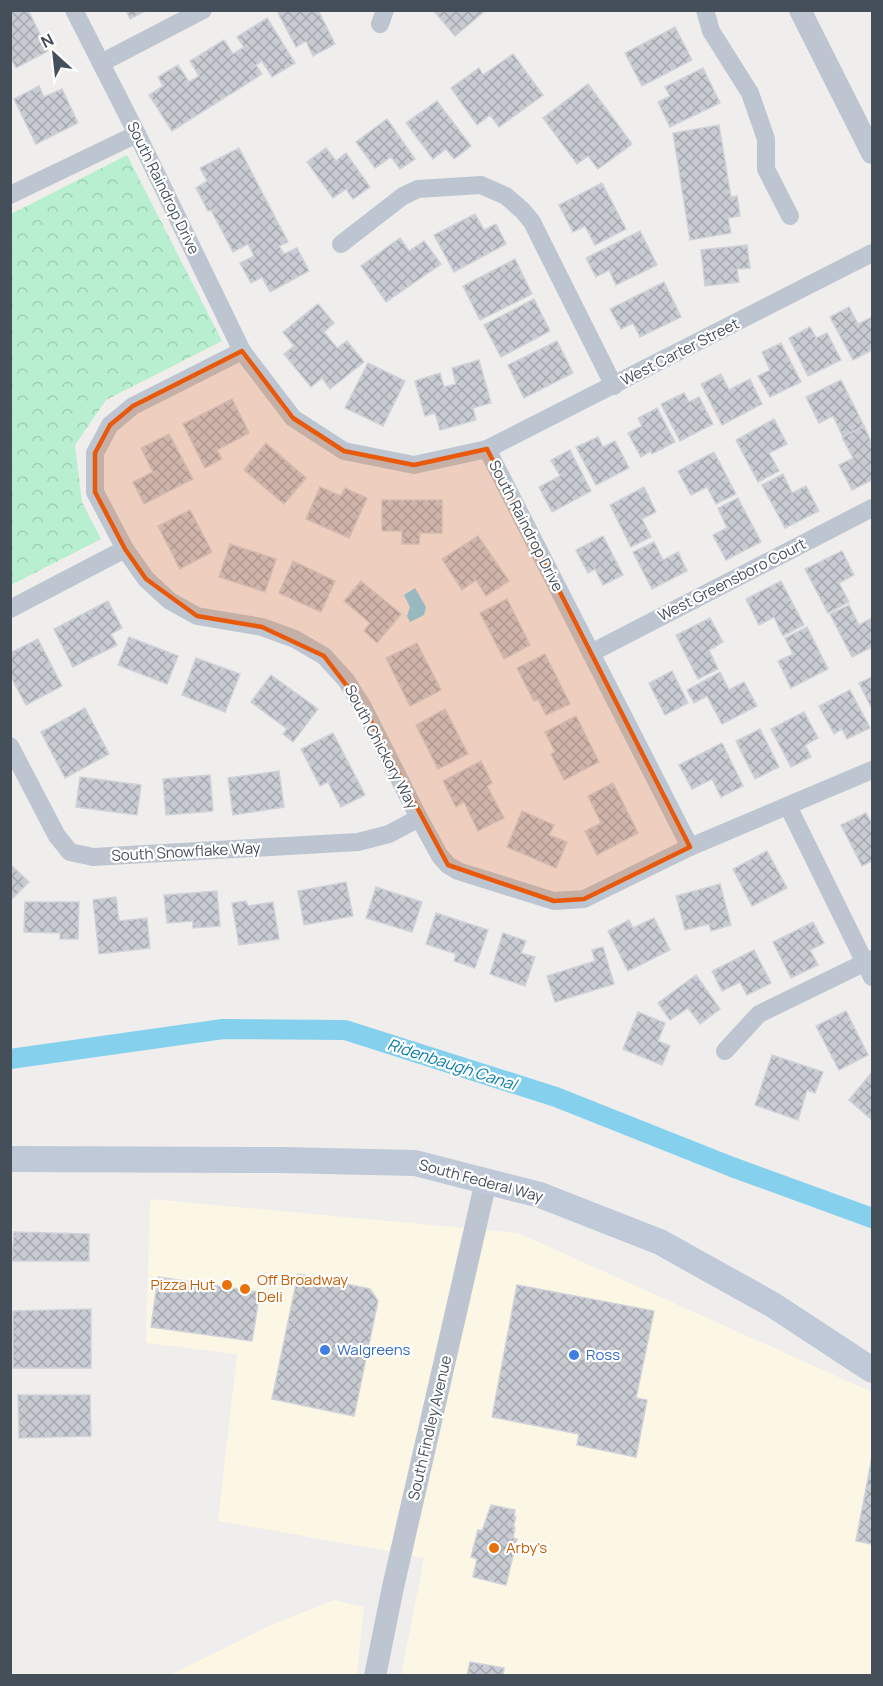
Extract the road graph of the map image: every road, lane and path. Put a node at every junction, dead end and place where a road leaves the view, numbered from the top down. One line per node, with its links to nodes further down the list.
1 (74, 10): 5 (street, South Raindrop Drive)
2 (203, 10): 5 (street)
3 (705, 10): 9 (street)
4 (800, 10): 7 (street)
5 (101, 63): 6 (street, South Raindrop Drive)
6 (137, 134): 8 (street); 12 (street, South Raindrop Drive)
7 (873, 153)
8 (10, 195)
9 (790, 216)
10 (341, 244): 13 (street)
11 (873, 253): 13 (street, West Carter Street)
12 (243, 351): 14 (street, South Raindrop Drive); 16 (street, South Chickory Way)
13 (614, 386): 14 (street, West Carter Street)
14 (487, 449): 18 (street, South Raindrop Drive)
15 (873, 508): 18 (street, West Greensboro Court)
16 (125, 549): 17 (street); 22 (street, South Chickory Way)
17 (10, 609)
18 (591, 653): 23 (street, South Raindrop Drive)
19 (10, 746): 22 (street, South Snowflake Way)
20 (873, 770): 21 (street, South Chickory Way)
21 (788, 806): 23 (street, South Chickory Way); 24 (street)
22 (419, 818): 23 (street, South Chickory Way)
23 (690, 847)
24 (870, 966): 25 (street)
25 (725, 1051)
26 (10, 1159): 27 (main road, South Federal Way)
27 (486, 1181): 28 (main road, South Federal Way); 29 (street, South Findley Avenue)
28 (873, 1370)
29 (375, 1676)

